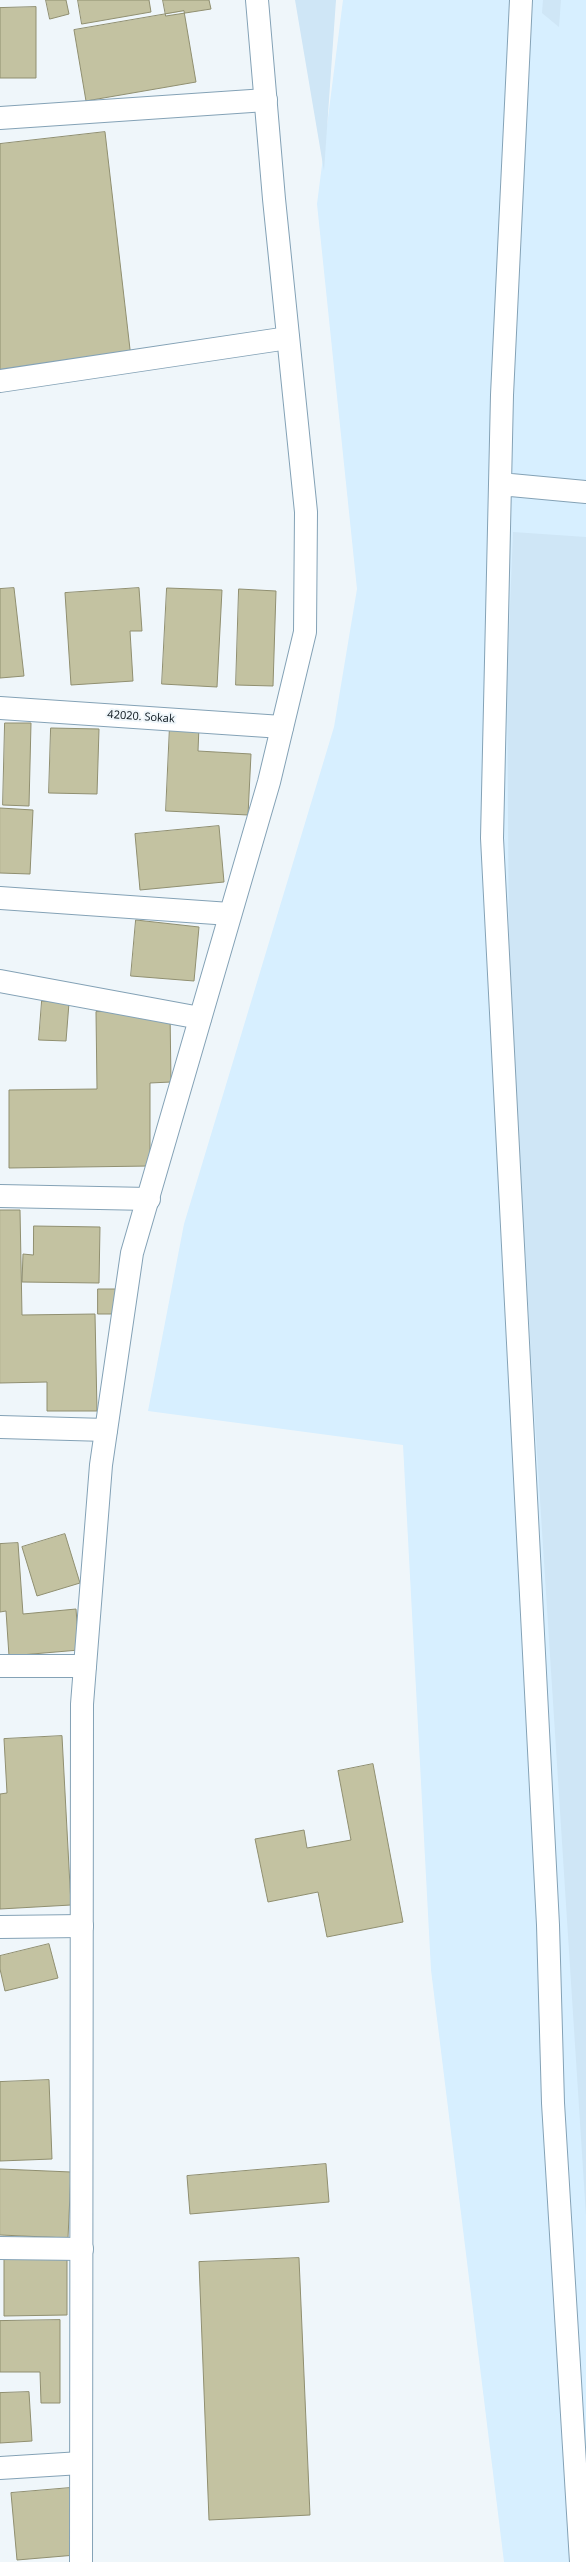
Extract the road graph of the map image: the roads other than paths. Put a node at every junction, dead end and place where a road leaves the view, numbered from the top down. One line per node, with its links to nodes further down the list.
1 (257, 0): 3 (main road)
2 (521, 0): 7 (main road)
3 (266, 100): 4 (main road); 5 (main road)
4 (0, 118)
5 (288, 338): 6 (main road); 10 (main road)
6 (0, 381)
7 (500, 484): 8 (main road); 28 (main road)
8 (586, 492)
9 (0, 708): 10 (main road, 42020. Sokak)
10 (282, 727): 12 (main road)
11 (0, 898): 12 (main road)
12 (230, 914): 14 (main road)
13 (0, 981): 14 (main road)
14 (200, 1018): 16 (main road)
15 (0, 1196): 16 (main road)
16 (149, 1198): 18 (main road)
17 (0, 1427): 18 (main road)
18 (106, 1430): 20 (main road)
19 (0, 1666): 20 (main road)
20 (85, 1666): 21 (main road)
21 (82, 1926): 22 (main road); 24 (main road)
22 (0, 1928)
23 (0, 2248): 24 (main road)
24 (82, 2249): 25 (main road)
25 (82, 2463): 26 (main road); 27 (main road)
26 (0, 2468)
27 (81, 2562)
28 (581, 2562)

